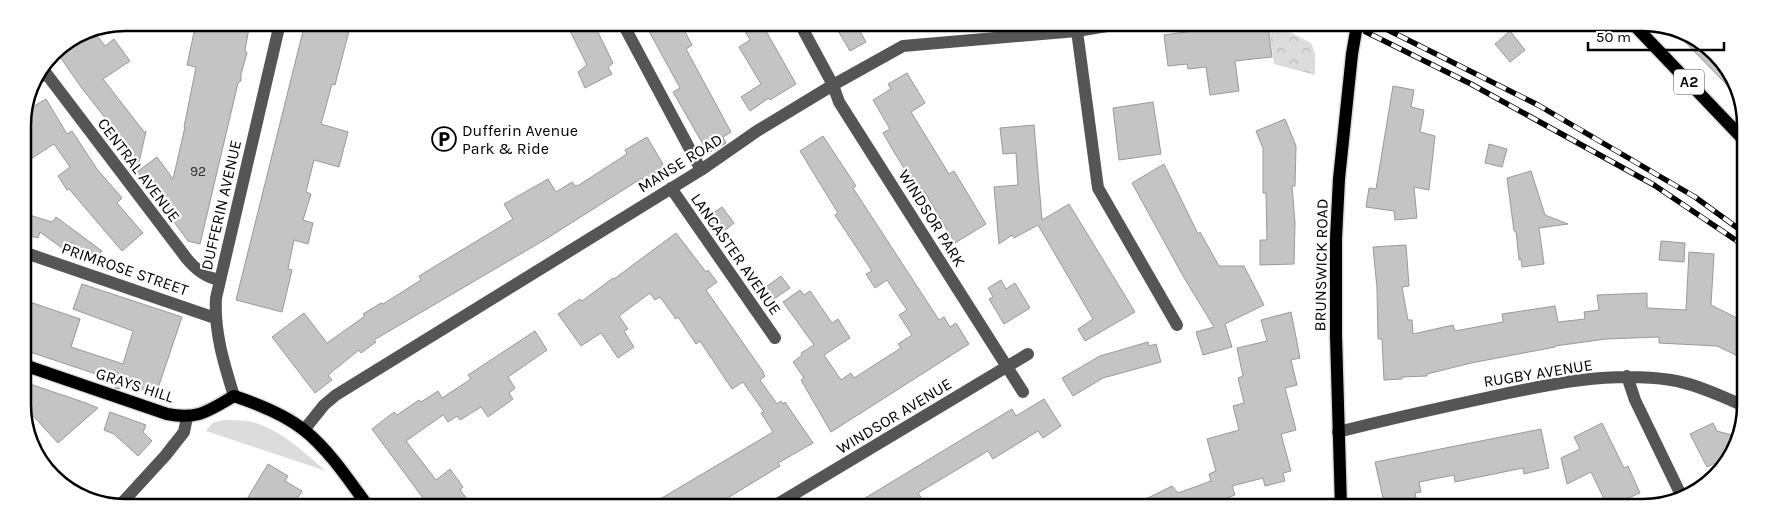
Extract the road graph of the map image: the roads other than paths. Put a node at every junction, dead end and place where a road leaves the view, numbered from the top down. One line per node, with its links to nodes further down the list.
1 (278, 31): 13 (street, DUFFERIN AVENUE)
2 (627, 31): 10 (street)
3 (804, 31): 8 (street, WINDSOR PARK)
4 (1076, 31): 8 (street, MANSE ROAD); 15 (street)
5 (1356, 31): 26 (main road, BRUNSWICK ROAD, bridge)
6 (1640, 31): 9 (main road, A2)
7 (47, 74): 13 (street, CENTRAL AVENUE)
8 (833, 84): 10 (street, MANSE ROAD); 19 (street, WINDSOR PARK)
9 (1737, 133)
10 (701, 170): 11 (street, MANSE ROAD)
11 (671, 188): 16 (street, LANCASTER AVENUE); 25 (street, MANSE ROAD)
12 (31, 254): 14 (street, PRIMROSE STREET)
13 (219, 280): 14 (street, DUFFERIN AVENUE)
14 (215, 318): 22 (street, DUFFERIN AVENUE)
15 (1177, 326)
16 (775, 338)
17 (1028, 354): 19 (street, WINDSOR AVENUE)
18 (31, 367): 24 (main road, GRAYS HILL)
19 (1007, 367): 21 (street, WINDSOR PARK); 30 (street, WINDSOR AVENUE)
20 (1626, 376): 23 (street, RUGBY AVENUE); 26 (street, RUGBY AVENUE); 27 (street)
21 (1023, 392)
22 (234, 396): 24 (main road, GRAYS HILL); 25 (main road)
23 (1737, 403)
24 (187, 417): 28 (street)
25 (304, 430): 29 (main road)
26 (1338, 432): 31 (main road, BRUNSWICK ROAD)
27 (1679, 492)
28 (126, 499)
29 (362, 499)
30 (788, 499)
31 (1341, 499)

